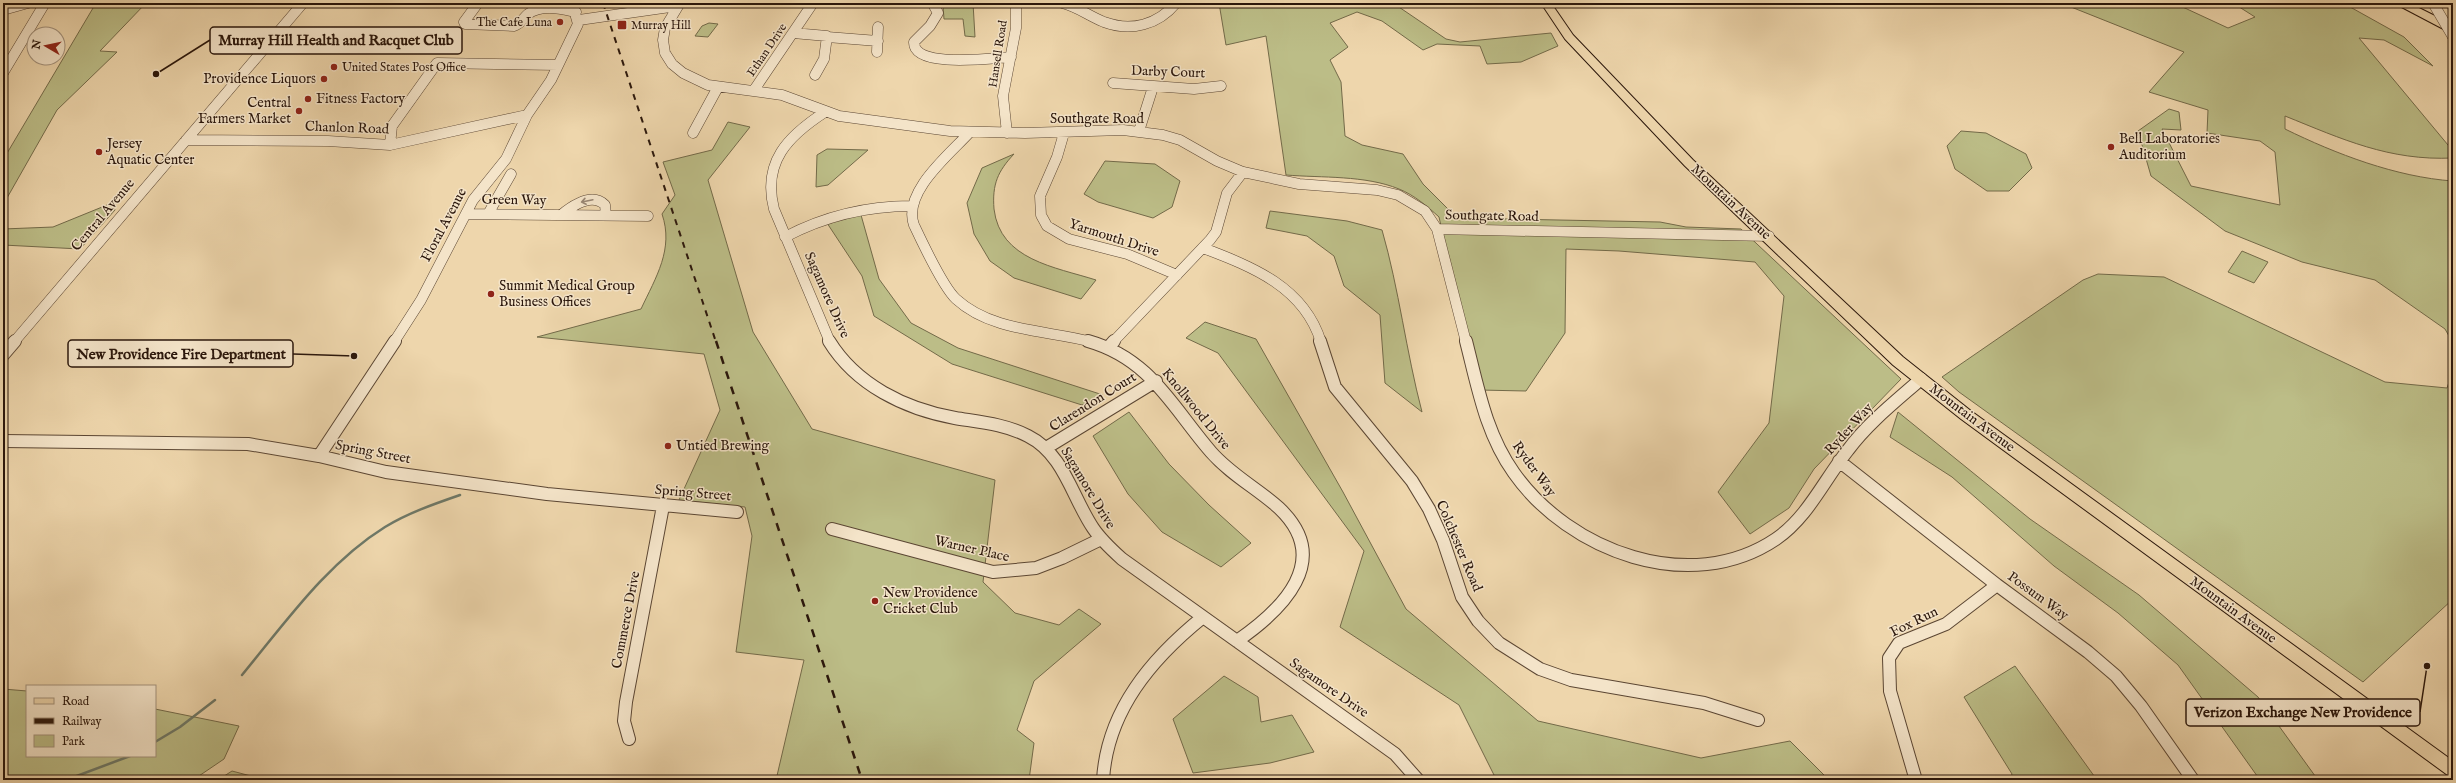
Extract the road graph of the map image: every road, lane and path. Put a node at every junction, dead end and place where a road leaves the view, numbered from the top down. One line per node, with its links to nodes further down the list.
1 (28, 3): 16 (street)
2 (45, 3): 29 (street)
3 (303, 3): 43 (street, Central Avenue)
4 (478, 3): 17 (street)
5 (624, 3): 18 (street)
6 (813, 3): 22 (street, Ethan Drive)
7 (1016, 3): 27 (street, Hansell Road)
8 (1062, 3): 9 (street)
9 (1176, 3)
10 (1546, 3): 54 (main road, Mountain Avenue)
11 (2400, 3): 21 (highway)
12 (2418, 3): 19 (highway)
13 (2433, 3): 24 (street, bridge)
14 (678, 4): 18 (street); 33 (street, Southgate Road)
15 (933, 4): 27 (street)
16 (3, 10)
17 (575, 10): 18 (street); 28 (street, Floral Avenue)
18 (628, 12)
19 (2453, 21)
20 (878, 27): 25 (street)
21 (2453, 30)
22 (793, 33): 23 (street); 35 (street, Ethan Drive)
23 (827, 37): 25 (street); 30 (street)
24 (2453, 37)
25 (878, 41): 26 (street)
26 (877, 52)
27 (1011, 57): 41 (street, Hansell Road)
28 (558, 65): 37 (street, Floral Avenue); 44 (street)
29 (3, 73)
30 (815, 75)
31 (1113, 83): 34 (street, Darby Court)
32 (1221, 86): 34 (street, Darby Court)
33 (718, 87): 35 (street, Southgate Road); 40 (street)
34 (1153, 87): 38 (street)
35 (754, 90): 36 (street, Southgate Road)
36 (825, 112): 39 (street, Southgate Road); 55 (street, Sagamore Drive)
37 (527, 115): 44 (street, Chanlon Road); 48 (street, Floral Avenue)
38 (1139, 130): 42 (street, Southgate Road); 45 (street, Southgate Road)
39 (970, 132): 41 (street, Southgate Road); 47 (street)
40 (693, 133)
41 (1007, 133): 42 (street, Southgate Road)
42 (1064, 133): 57 (street, Yarmouth Drive)
43 (186, 140): 44 (street, Chanlon Road); 59 (street, Central Avenue)
44 (390, 144)
45 (1243, 172): 53 (street, Southgate Road); 56 (street)
46 (511, 174): 49 (street)
47 (911, 206): 55 (street); 58 (street, Knollwood Drive)
48 (466, 214): 49 (street, Green Way); 64 (street, Floral Avenue)
49 (488, 214): 50 (street, Green Way)
50 (561, 215): 51 (street, Green Way); 51 (street, Green Way, one-way to 50)
51 (606, 215): 52 (street, Green Way)
52 (648, 216)
53 (1436, 229): 54 (street, Southgate Road); 65 (street, Ryder Way)
54 (1769, 236): 60 (main road, Mountain Avenue)
55 (785, 237): 63 (street, Sagamore Drive)
56 (1203, 248): 57 (street); 73 (street, Colchester Road)
57 (1177, 275): 58 (street)
58 (1108, 348): 61 (street, Knollwood Drive)
59 (3, 355)
60 (1921, 378): 65 (street, Ryder Way); 75 (main road, Mountain Avenue)
61 (1156, 381): 63 (street, Clarendon Court); 72 (street, Knollwood Drive)
62 (3, 442): 64 (street, Spring Street)
63 (1046, 448): 69 (street, Sagamore Drive)
64 (319, 456): 66 (street, Spring Street)
65 (1839, 461): 70 (street, Possum Way)
66 (663, 506): 67 (street, Spring Street); 74 (street, Commerce Drive)
67 (737, 512)
68 (832, 529): 69 (street, Warner Place)
69 (1101, 539): 71 (street, Sagamore Drive)
70 (1997, 585): 76 (street, Fox Run); 79 (street, Possum Way)
71 (1203, 617): 72 (street, Sagamore Drive); 77 (street)
72 (1237, 642): 78 (street, Sagamore Drive)
73 (1758, 720)
74 (629, 739)
75 (2453, 771)
76 (1915, 777)
77 (1103, 780)
78 (1418, 780)
79 (2193, 780)

